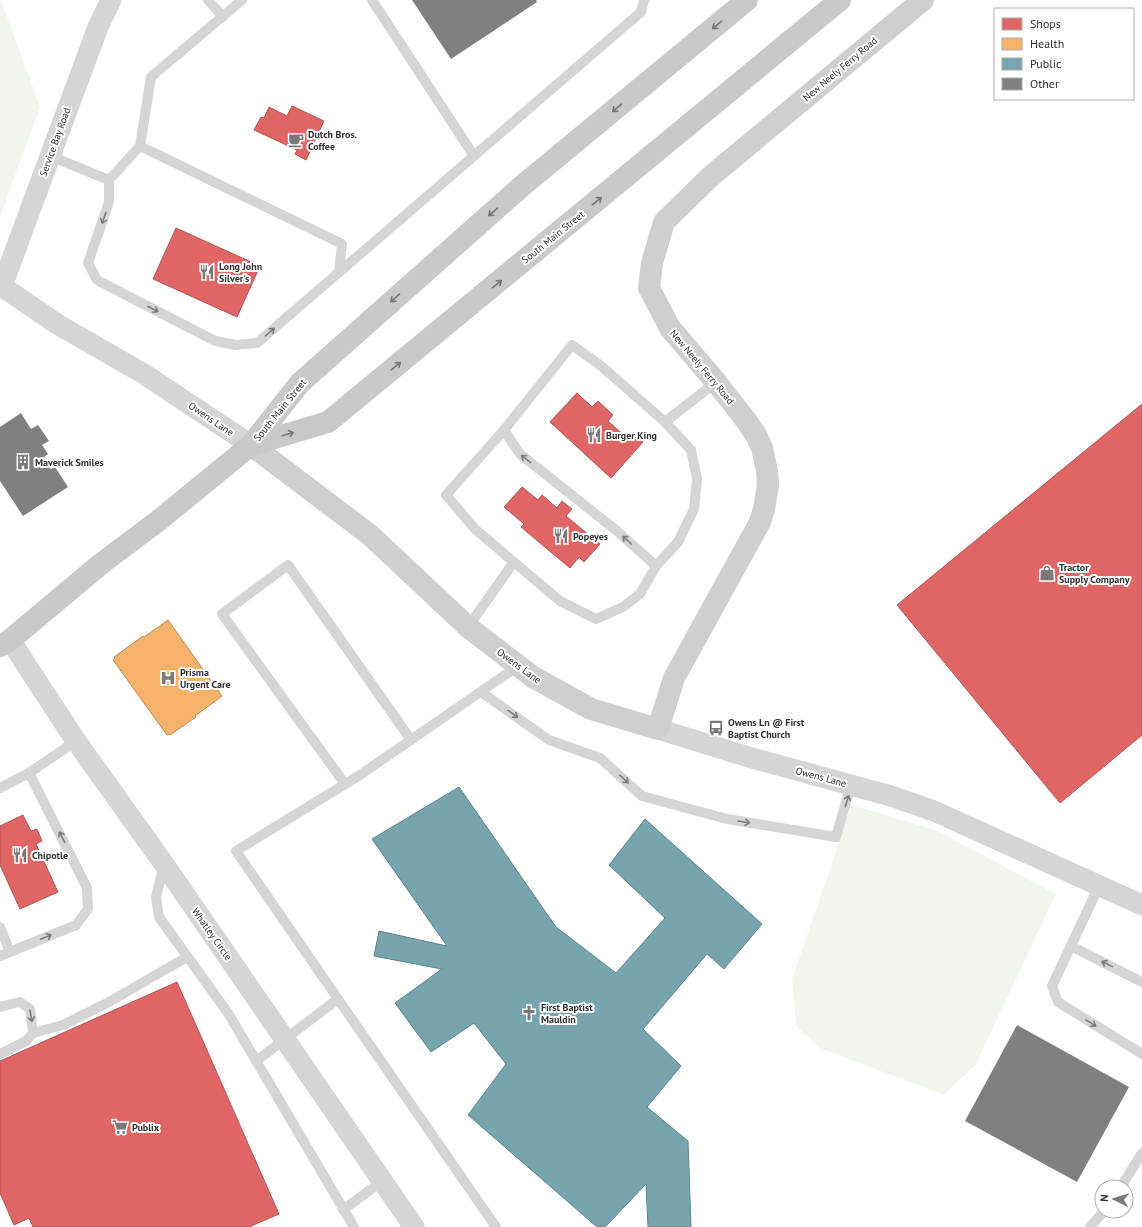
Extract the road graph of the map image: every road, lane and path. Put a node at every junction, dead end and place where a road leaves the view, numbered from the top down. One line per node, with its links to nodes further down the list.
1 (111, 0): 11 (street, Service Bay Road)
2 (208, 0): 9 (lane)
3 (242, 0): 9 (lane)
4 (372, 0): 12 (lane)
5 (644, 0): 12 (lane)
6 (747, 0): 19 (main road, South Main Street, one-way to 19)
7 (840, 0): 19 (main road, South Main Street, one-way to 7)
8 (923, 0): 16 (street, New Neely Ferry Road)
9 (222, 17): 10 (lane)
10 (140, 146): 13 (lane); 14 (lane)
11 (50, 156): 13 (lane); 15 (street, Service Bay Road)
12 (474, 156): 14 (lane)
13 (109, 180): 14 (lane, one-way to 14)
14 (339, 272)
15 (1, 288): 19 (street, Owens Lane)
16 (716, 382): 17 (lane); 26 (street, New Neely Ferry Road)
17 (665, 422): 18 (lane); 21 (lane)
18 (504, 430): 20 (lane); 21 (lane, one-way to 18)
19 (251, 445): 22 (street, Owens Lane); 23 (main road, South Main Street)
20 (514, 562): 21 (lane); 22 (lane)
21 (656, 566)
22 (468, 627): 24 (street, Owens Lane)
23 (5, 643): 28 (street, Whatley Circle)
24 (518, 666): 25 (lane); 26 (street, Owens Lane)
25 (481, 692): 27 (lane); 31 (lane, one-way to 31)
26 (658, 729): 31 (street, Owens Lane)
27 (411, 740): 30 (lane); 30 (lane)
28 (76, 741): 29 (lane); 33 (street, Whatley Circle)
29 (30, 773): 32 (lane); 38 (lane, one-way to 29)
30 (345, 784): 42 (lane)
31 (852, 785): 34 (street, Owens Lane)
32 (0, 788)
33 (164, 864): 40 (lane); 45 (street, Whatley Circle)
34 (1099, 886): 35 (street, Owens Lane); 37 (lane)
35 (1142, 905)
36 (0, 927): 38 (lane)
37 (1071, 946): 41 (lane, one-way to 37); 47 (lane, one-way to 47)
38 (10, 952): 39 (lane)
39 (0, 956)
40 (187, 957): 44 (lane); 48 (lane)
41 (1142, 982)
42 (338, 998): 45 (lane); 56 (lane)
43 (0, 1007): 44 (lane, one-way to 44)
44 (33, 1033): 46 (lane)
45 (285, 1039): 48 (lane); 51 (street, Whatley Circle)
46 (0, 1054)
47 (1142, 1054)
48 (256, 1061): 52 (lane)
49 (1142, 1153): 50 (lane)
50 (1126, 1179)
51 (382, 1181): 52 (lane); 55 (street, Whatley Circle)
52 (343, 1210): 54 (lane)
53 (1097, 1219): 57 (lane)
54 (354, 1227)
55 (414, 1227)
56 (496, 1227)
57 (1090, 1227)

